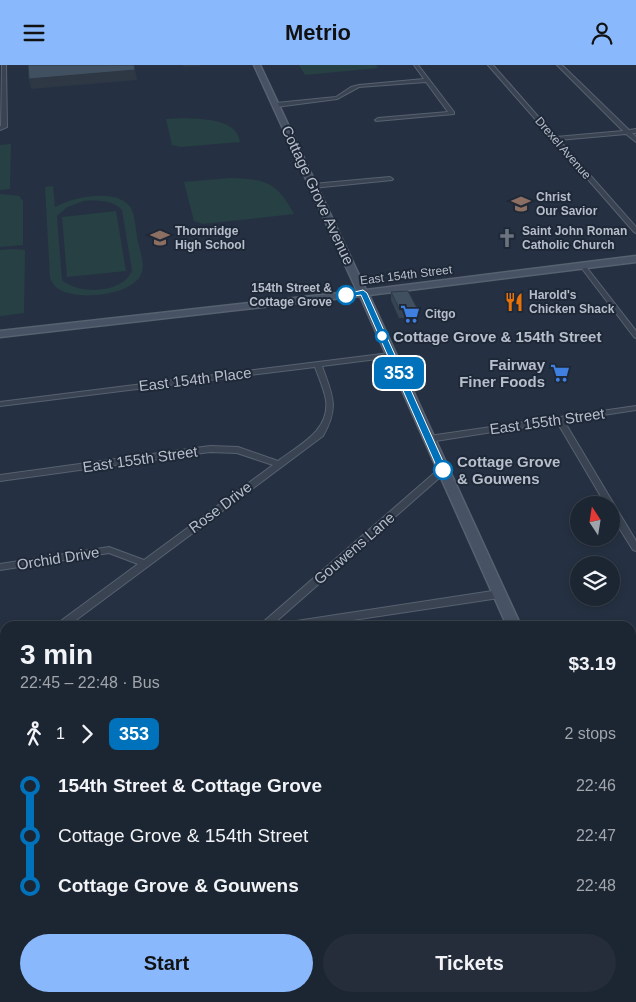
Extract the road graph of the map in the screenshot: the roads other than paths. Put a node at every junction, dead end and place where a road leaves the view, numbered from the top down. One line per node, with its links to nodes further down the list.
1 (4, 65): 9 (street)
2 (257, 65): 7 (main road, Cottage Grove Avenue)
3 (416, 65): 6 (street)
4 (490, 65): 12 (street, Drexel Avenue)
5 (559, 65): 11 (street)
6 (427, 80): 7 (street); 8 (street)
7 (276, 105): 15 (main road, Cottage Grove Avenue)
8 (378, 121)
9 (2, 127)
10 (636, 131): 11 (street)
11 (627, 132): 12 (street); 13 (street)
12 (555, 139): 16 (street, Drexel Avenue)
13 (636, 140)
14 (390, 179): 15 (street)
15 (313, 186): 19 (main road, Cottage Grove Avenue)
16 (636, 231)
17 (636, 259): 18 (main road, East 154th Street)
18 (582, 265): 19 (main road, East 154th Street); 21 (street)
19 (363, 293): 20 (main road, East 154th Street); 22 (main road, Cottage Grove Avenue)
20 (0, 333)
21 (636, 336)
22 (390, 355): 23 (street, East 154th Place); 27 (main road, Cottage Grove Avenue)
23 (318, 364): 24 (street, East 154th Place); 28 (street, Rose Drive)
24 (0, 404)
25 (636, 408): 26 (street, East 155th Street)
26 (559, 419): 27 (street, East 155th Street); 31 (street)
27 (429, 439): 29 (main road, Cottage Grove Avenue)
28 (278, 463): 30 (street, East 155th Street); 34 (street, Rose Drive)
29 (443, 470): 36 (main road, Cottage Grove Avenue); 38 (street, Gouwens Lane)
30 (0, 478)
31 (605, 496)
32 (620, 521): 33 (street)
33 (636, 548)
34 (143, 563): 35 (street, Orchid Drive); 37 (street, Rose Drive)
35 (0, 567)
36 (499, 594): 39 (street); 40 (main road, Cottage Grove Avenue)
37 (68, 621)
38 (271, 621)
39 (323, 621)
40 (512, 621)

